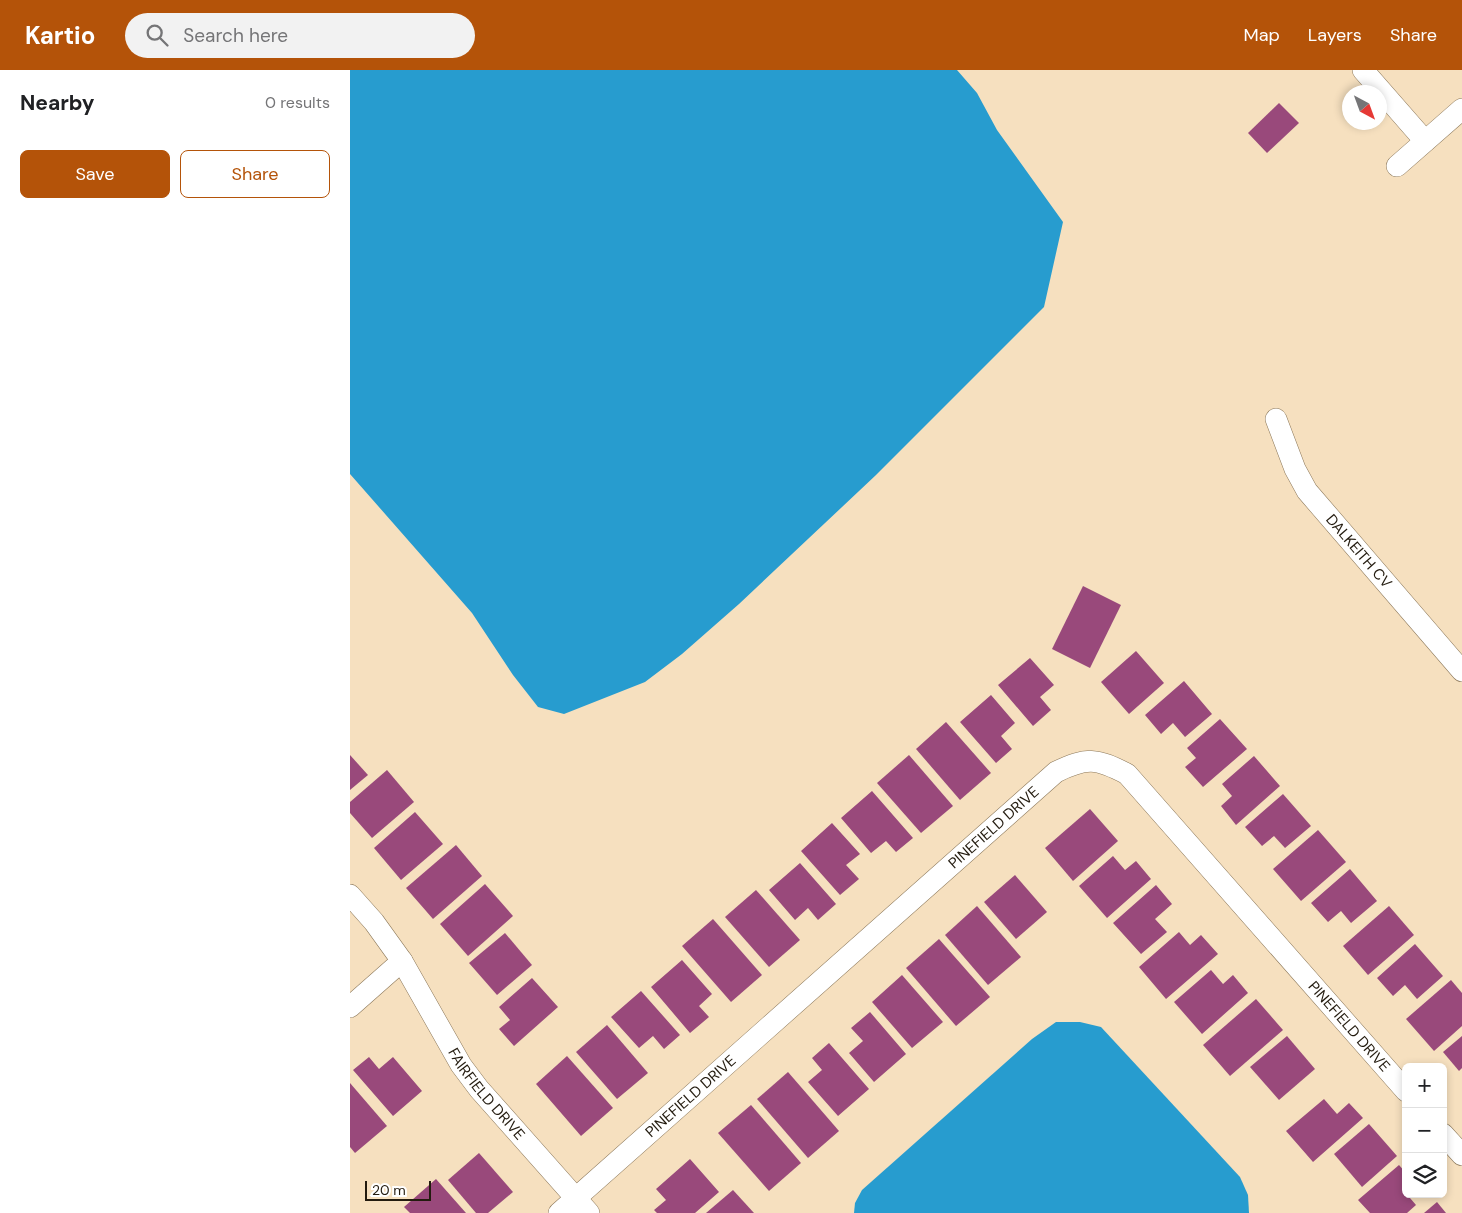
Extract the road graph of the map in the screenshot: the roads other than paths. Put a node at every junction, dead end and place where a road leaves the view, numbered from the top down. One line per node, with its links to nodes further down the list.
1 (1363, 70): 3 (street)
2 (1462, 109): 3 (street)
3 (1426, 141): 4 (street)
4 (1397, 166)
5 (1276, 419): 6 (street, DALKEITH CV)
6 (1458, 659)
7 (350, 895): 8 (street, FAIRFIELD DRIVE)
8 (402, 961): 9 (street); 13 (street, FAIRFIELD DRIVE)
9 (350, 1007)
10 (1402, 1086): 13 (street, PINEFIELD DRIVE)
11 (1447, 1138): 12 (street)
12 (1462, 1155)
13 (582, 1206): 14 (street, PINEFIELD DRIVE)
14 (559, 1213)

